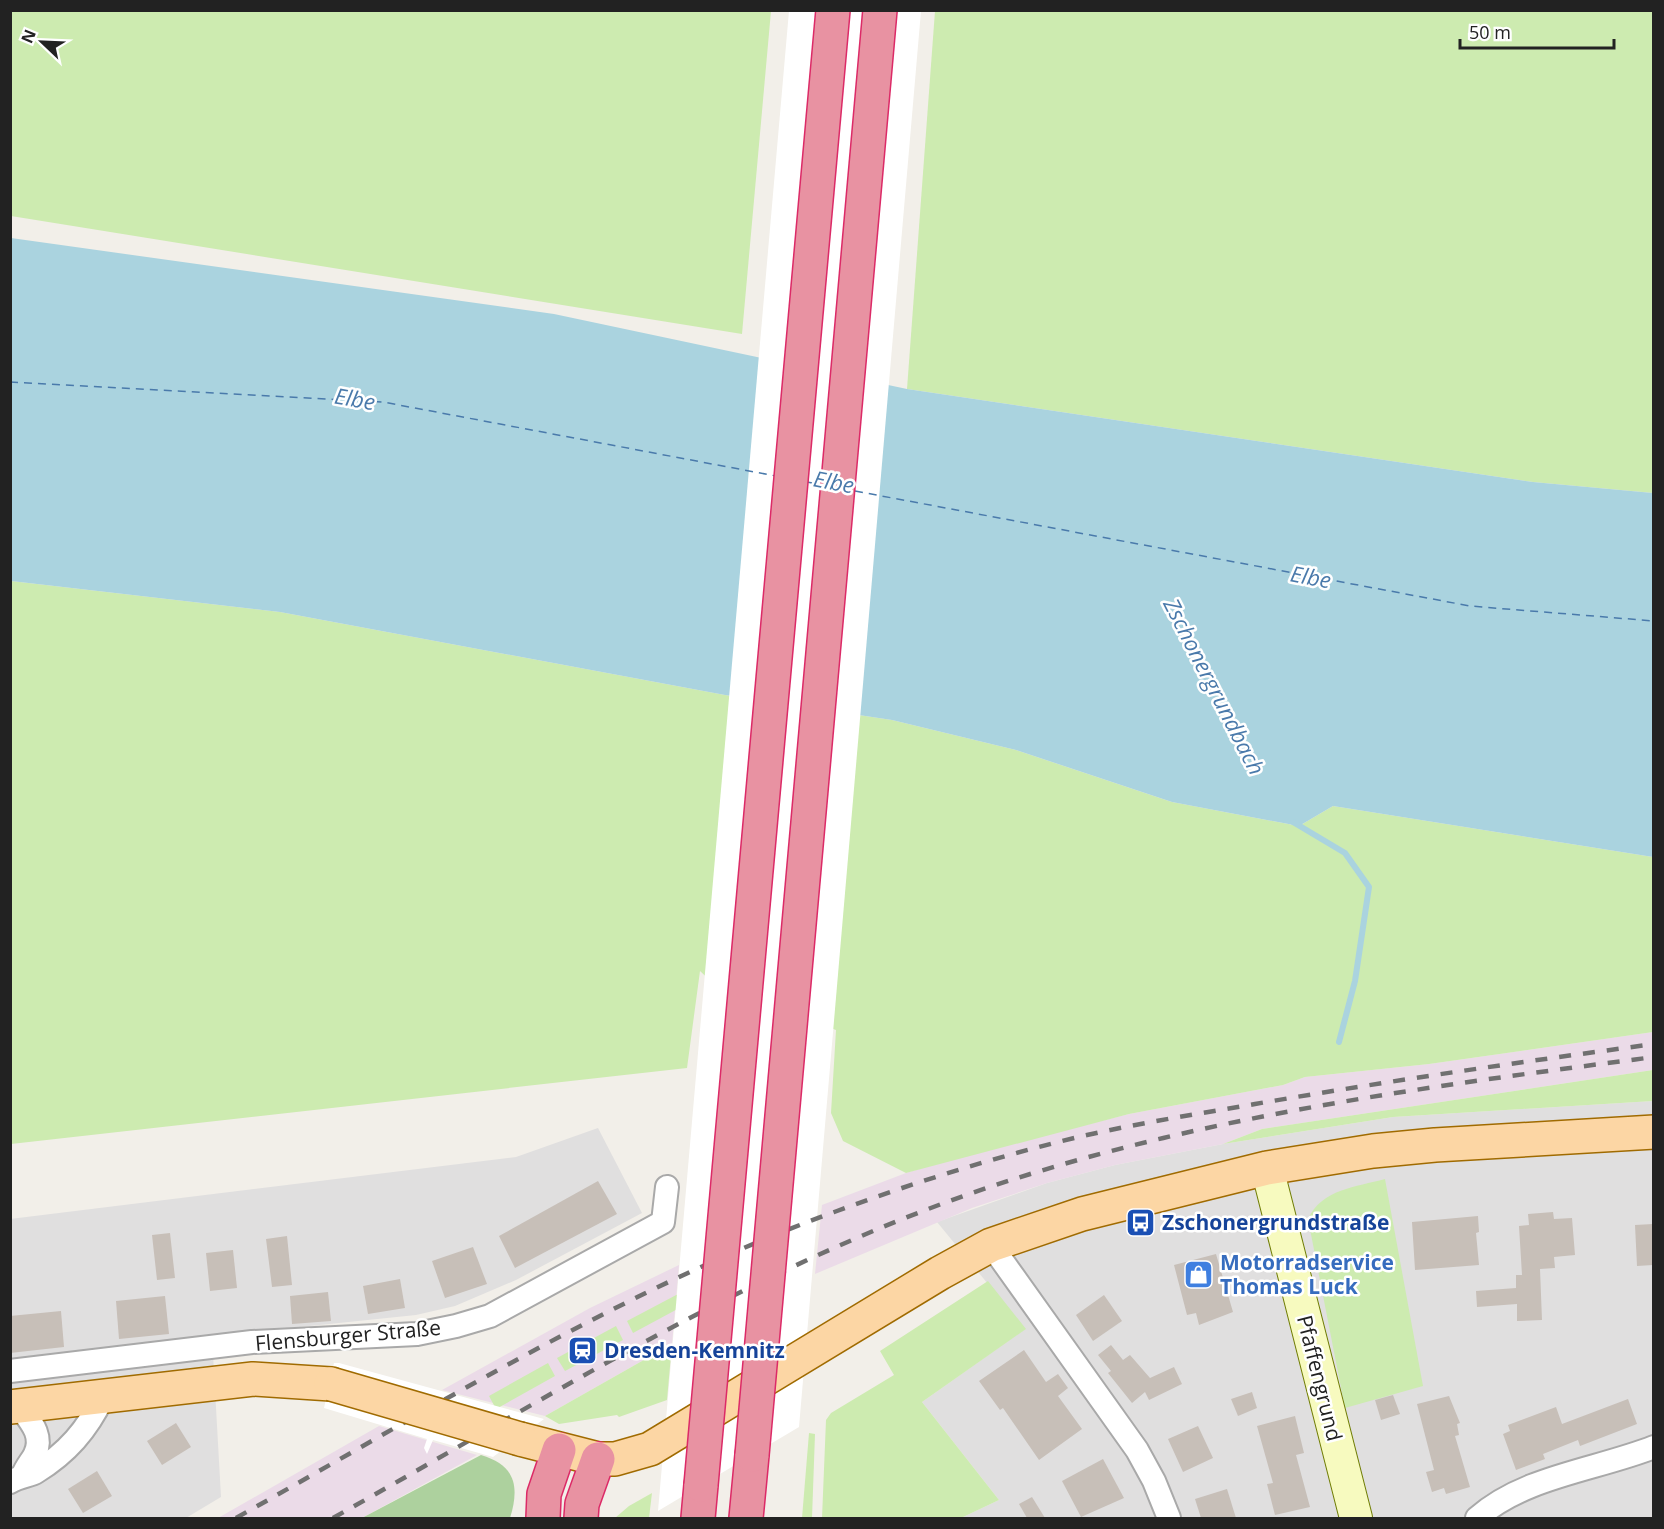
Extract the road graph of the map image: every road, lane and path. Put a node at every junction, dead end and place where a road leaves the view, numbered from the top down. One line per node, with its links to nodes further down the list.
1 (833, 10): 16 (highway, bridge)
2 (880, 10): 17 (highway, bridge)
3 (1653, 1132): 4 (main road)
4 (1267, 1168): 6 (main road); 19 (street, Pfaffengrund)
5 (667, 1187): 7 (street, Flensburger Straße)
6 (992, 1245): 12 (main road); 18 (street)
7 (10, 1371)
8 (103, 1397): 9 (main road); 11 (main road, bridge); 13 (street)
9 (15, 1407): 13 (street)
10 (1653, 1447): 20 (street)
11 (560, 1450): 12 (main road); 14 (highway)
12 (598, 1459): 15 (highway)
13 (17, 1478)
14 (543, 1518)
15 (581, 1518)
16 (698, 1518)
17 (747, 1518)
18 (1169, 1518)
19 (1356, 1518)
20 (1477, 1518)

